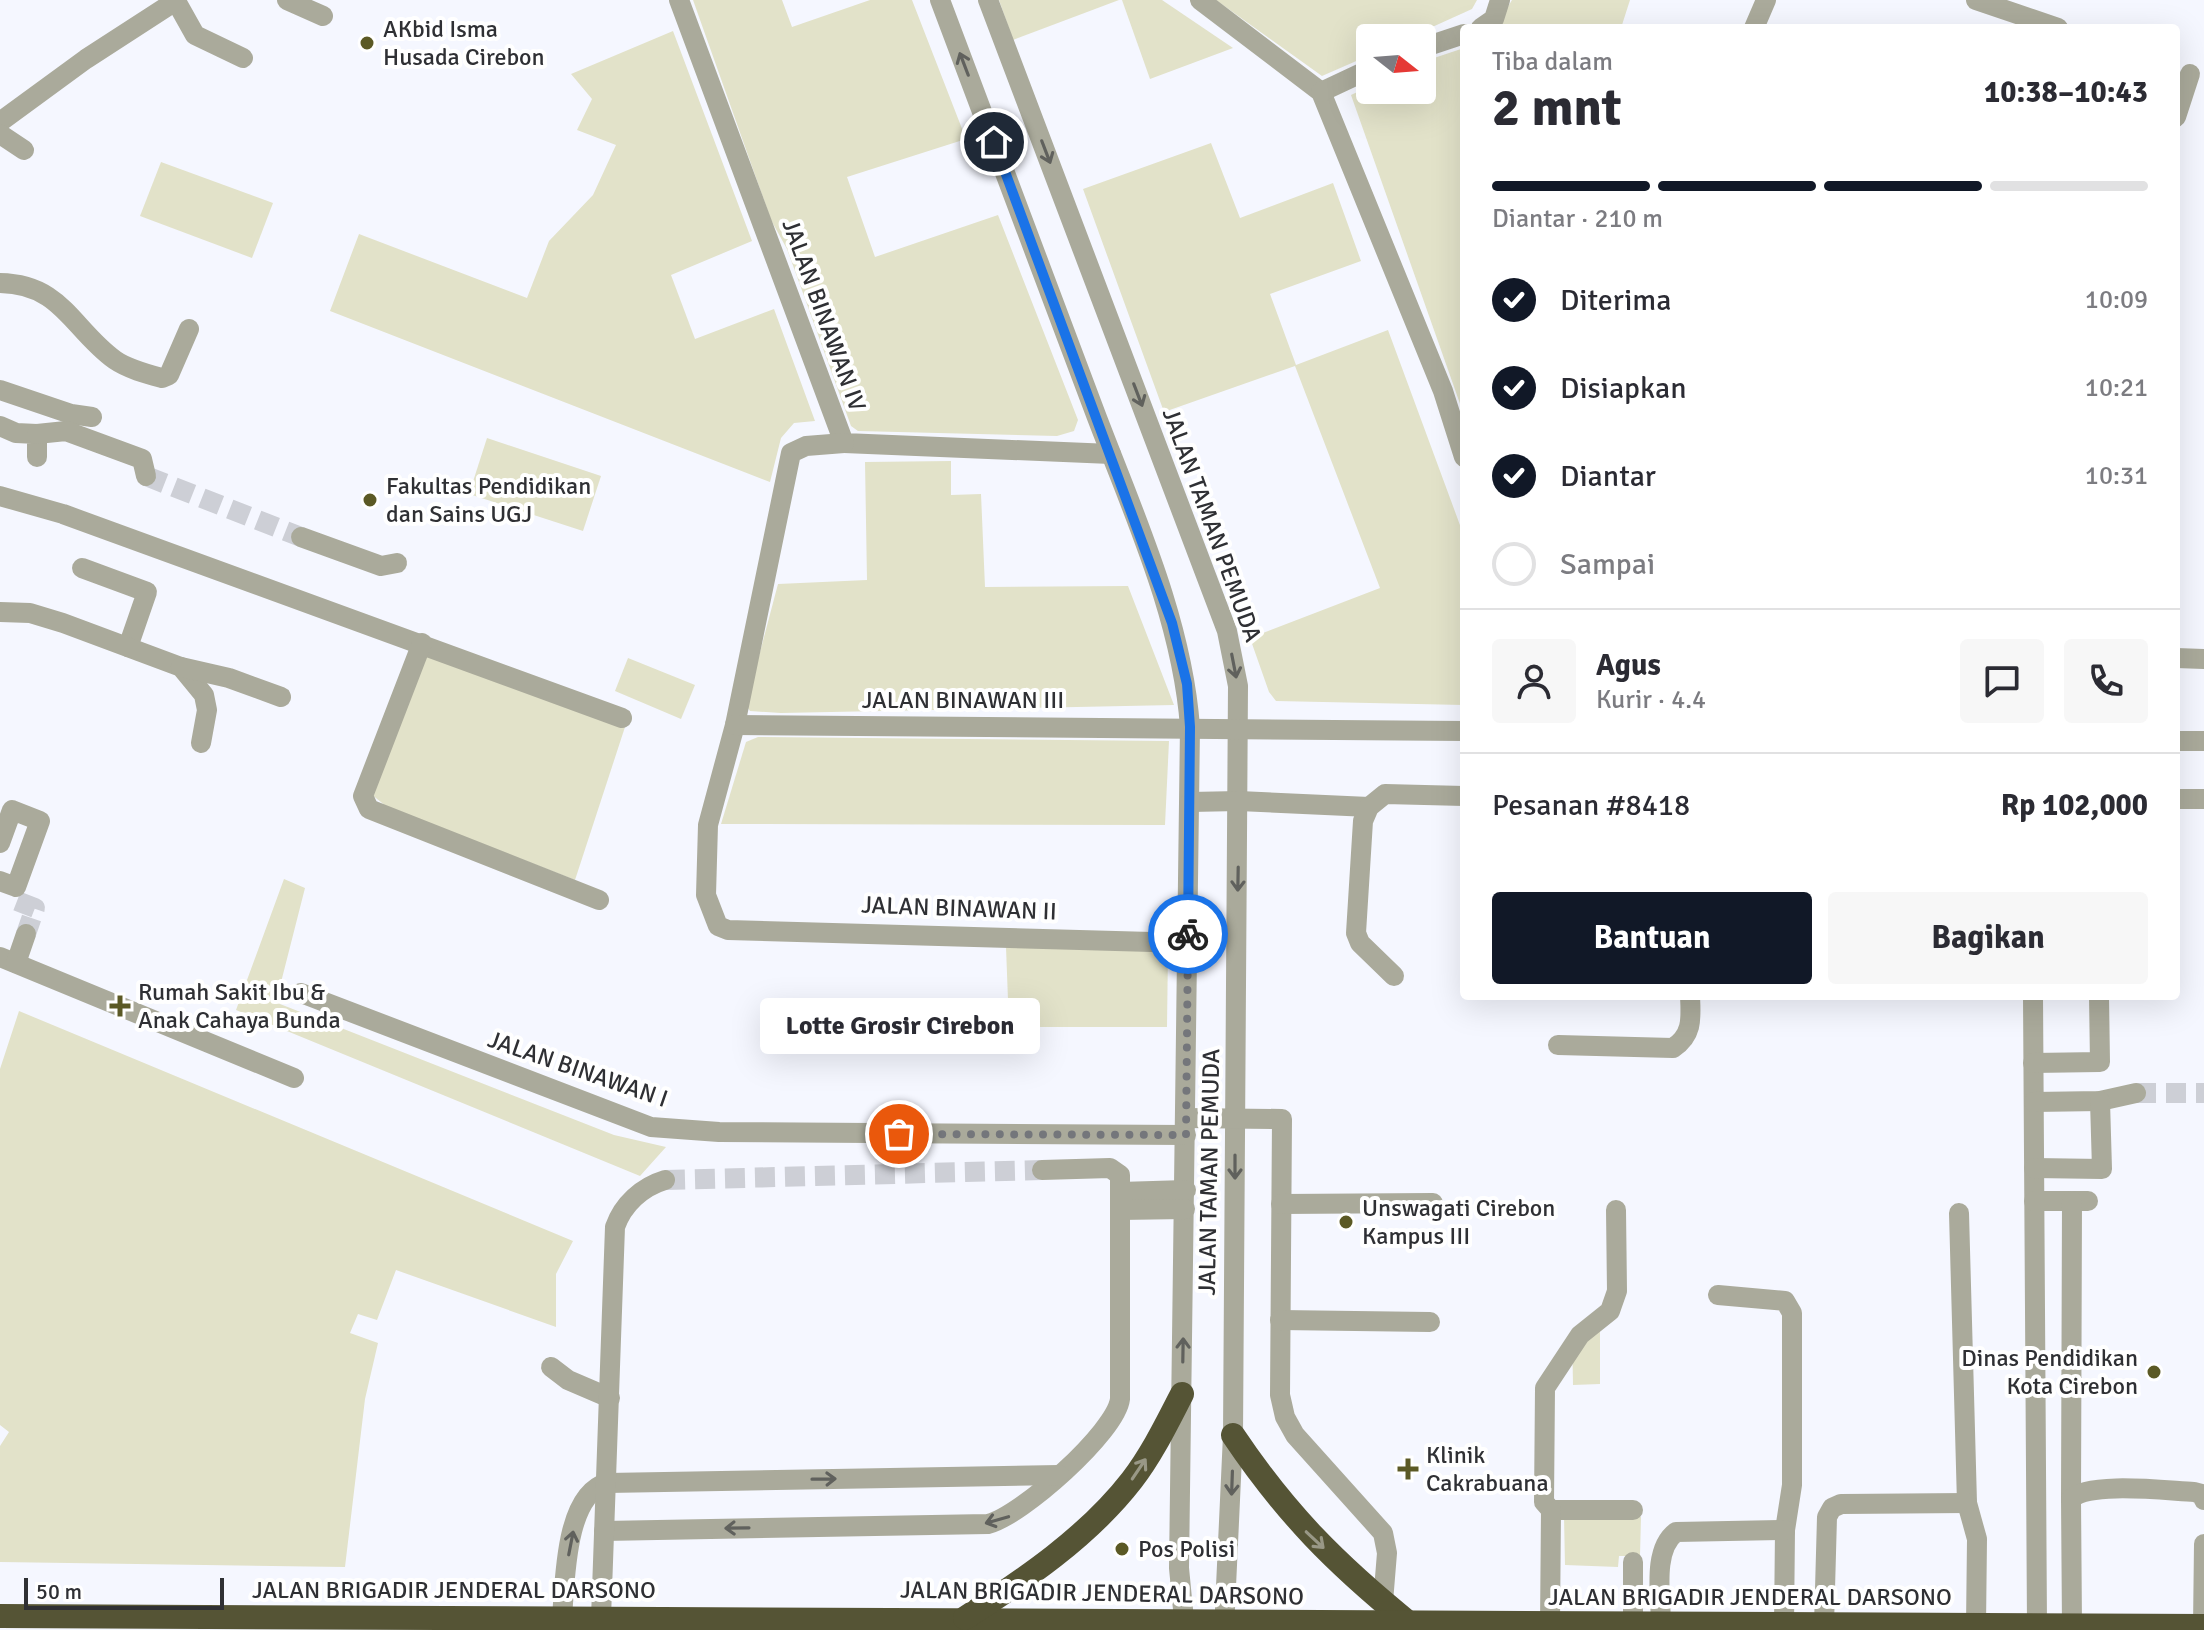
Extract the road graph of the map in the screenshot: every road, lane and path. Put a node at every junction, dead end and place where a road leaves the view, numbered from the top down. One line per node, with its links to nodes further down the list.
1 (177, 0): 16 (street); 21 (street)
2 (287, 0): 10 (street)
3 (679, 0): 30 (street, JALAN BINAWAN IV)
4 (940, 0): 32 (street, JALAN TAMAN PEMUDA, one-way to 4)
5 (988, 0): 49 (street, JALAN TAMAN PEMUDA, one-way to 49)
6 (1200, 0): 19 (street)
7 (1500, 0): 11 (street)
8 (1766, 0): 12 (street)
9 (1976, 0): 13 (street)
10 (323, 16)
11 (1487, 24)
12 (1757, 24)
13 (2046, 24)
14 (1460, 35): 15 (street)
15 (1436, 43)
16 (243, 58)
17 (2190, 73): 20 (street)
18 (1356, 76): 19 (street)
19 (1321, 92): 31 (street)
20 (2180, 104)
21 (0, 122)
22 (0, 134): 23 (street)
23 (24, 150)
24 (0, 283): 25 (street)
25 (189, 329)
26 (0, 390): 27 (street)
27 (92, 417)
28 (0, 426): 29 (street)
29 (37, 434): 33 (street); 34 (street)
30 (844, 443): 32 (street, JALAN BINAWAN IV); 47 (street)
31 (1460, 444)
32 (1111, 454): 48 (street, JALAN TAMAN PEMUDA)
33 (37, 457)
34 (146, 476)
35 (0, 496): 40 (street)
36 (301, 537): 37 (street)
37 (397, 563)
38 (82, 568): 41 (street)
39 (0, 612): 41 (street)
40 (422, 643): 46 (street); 62 (street)
41 (128, 647): 44 (street)
42 (2180, 658): 43 (street)
43 (2204, 659)
44 (181, 667): 45 (street); 53 (street)
45 (281, 697)
46 (622, 718)
47 (735, 725): 48 (street, JALAN BINAWAN III); 64 (street, JALAN BINAWAN II)
48 (1190, 727): 49 (street, JALAN BINAWAN III); 58 (street, JALAN TAMAN PEMUDA)
49 (1239, 727): 50 (street, JALAN BINAWAN III); 57 (street, JALAN TAMAN PEMUDA)
50 (1460, 731)
51 (2180, 741): 52 (street)
52 (2204, 741)
53 (201, 743)
54 (1460, 796): 59 (street)
55 (2180, 799): 56 (street)
56 (2204, 799)
57 (1239, 801): 58 (street); 59 (street); 77 (street, JALAN TAMAN PEMUDA, one-way to 77)
58 (1190, 802): 64 (street, JALAN TAMAN PEMUDA)
59 (1369, 807): 66 (street)
60 (1, 838): 61 (street)
61 (11, 890)
62 (599, 900)
63 (26, 934): 65 (street)
64 (1188, 943): 78 (street, JALAN TAMAN PEMUDA)
65 (8, 960): 73 (street)
66 (1394, 976)
67 (301, 993): 78 (street, JALAN BINAWAN I)
68 (1690, 1000): 71 (street)
69 (2033, 1000): 72 (street)
70 (2099, 1000): 72 (street)
71 (1558, 1045)
72 (2033, 1063): 76 (street)
73 (294, 1078)
74 (2136, 1093): 75 (street)
75 (2100, 1101): 76 (street); 79 (street)
76 (2034, 1102): 79 (street)
77 (1236, 1119): 78 (street, JALAN BINAWAN I); 86 (street, JALAN BINAWAN I); 95 (street, JALAN TAMAN PEMUDA, one-way to 95)
78 (1186, 1126): 82 (street, JALAN TAMAN PEMUDA)
79 (2034, 1168): 84 (street)
80 (1042, 1170): 83 (street)
81 (665, 1180): 94 (street)
82 (1186, 1200): 83 (street); 93 (street, JALAN TAMAN PEMUDA, one-way to 82)
83 (1120, 1201): 96 (street)
84 (2034, 1201): 98 (street); 121 (street)
85 (1433, 1203): 86 (street)
86 (1281, 1204): 90 (street)
87 (1616, 1210): 101 (street)
88 (1959, 1213): 100 (street)
89 (1718, 1295): 103 (street)
90 (1280, 1320): 91 (street); 107 (street)
91 (1430, 1322)
92 (551, 1367): 94 (street)
93 (1182, 1394): 111 (highway, one-way to 93); 118 (street, JALAN TAMAN PEMUDA)
94 (610, 1398): 97 (street)
95 (1233, 1435): 107 (highway, one-way to 107); 119 (street, JALAN TAMAN PEMUDA, one-way to 119)
96 (1059, 1475): 97 (street, one-way to 96); 104 (street, one-way to 104)
97 (607, 1483): 104 (street); 109 (street, one-way to 97)
98 (2071, 1499): 99 (street); 122 (street)
99 (2204, 1500)
100 (1967, 1503): 117 (street); 120 (street)
101 (1551, 1510): 102 (street); 113 (street)
102 (1633, 1510)
103 (1785, 1530): 115 (street); 116 (street)
104 (604, 1531): 110 (street)
105 (2204, 1544): 123 (street)
106 (1633, 1562): 114 (street)
107 (1383, 1602): 112 (highway)
108 (0, 1616): 109 (highway, JALAN BRIGADIR JENDERAL DARSONO)
109 (562, 1618): 110 (highway, JALAN BRIGADIR JENDERAL DARSONO)
110 (601, 1618): 111 (highway, JALAN BRIGADIR JENDERAL DARSONO)
111 (964, 1618): 118 (highway, JALAN BRIGADIR JENDERAL DARSONO)
112 (1410, 1624): 113 (highway, JALAN BRIGADIR JENDERAL DARSONO); 119 (highway, JALAN BRIGADIR JENDERAL DARSONO)
113 (1550, 1625): 114 (highway, JALAN BRIGADIR JENDERAL DARSONO)
114 (1633, 1625): 115 (highway, JALAN BRIGADIR JENDERAL DARSONO)
115 (1661, 1625): 124 (highway, JALAN BRIGADIR JENDERAL DARSONO)
116 (1784, 1625): 117 (highway, JALAN BRIGADIR JENDERAL DARSONO); 124 (highway, JALAN BRIGADIR JENDERAL DARSONO)
117 (1824, 1625): 120 (highway, JALAN BRIGADIR JENDERAL DARSONO)
118 (1184, 1626): 119 (highway, JALAN BRIGADIR JENDERAL DARSONO)
119 (1224, 1626)
120 (1976, 1626): 121 (highway, JALAN BRIGADIR JENDERAL DARSONO)
121 (2037, 1626): 122 (highway, JALAN BRIGADIR JENDERAL DARSONO)
122 (2072, 1626): 123 (highway, JALAN BRIGADIR JENDERAL DARSONO)
123 (2203, 1626)
124 (1714, 1628)

